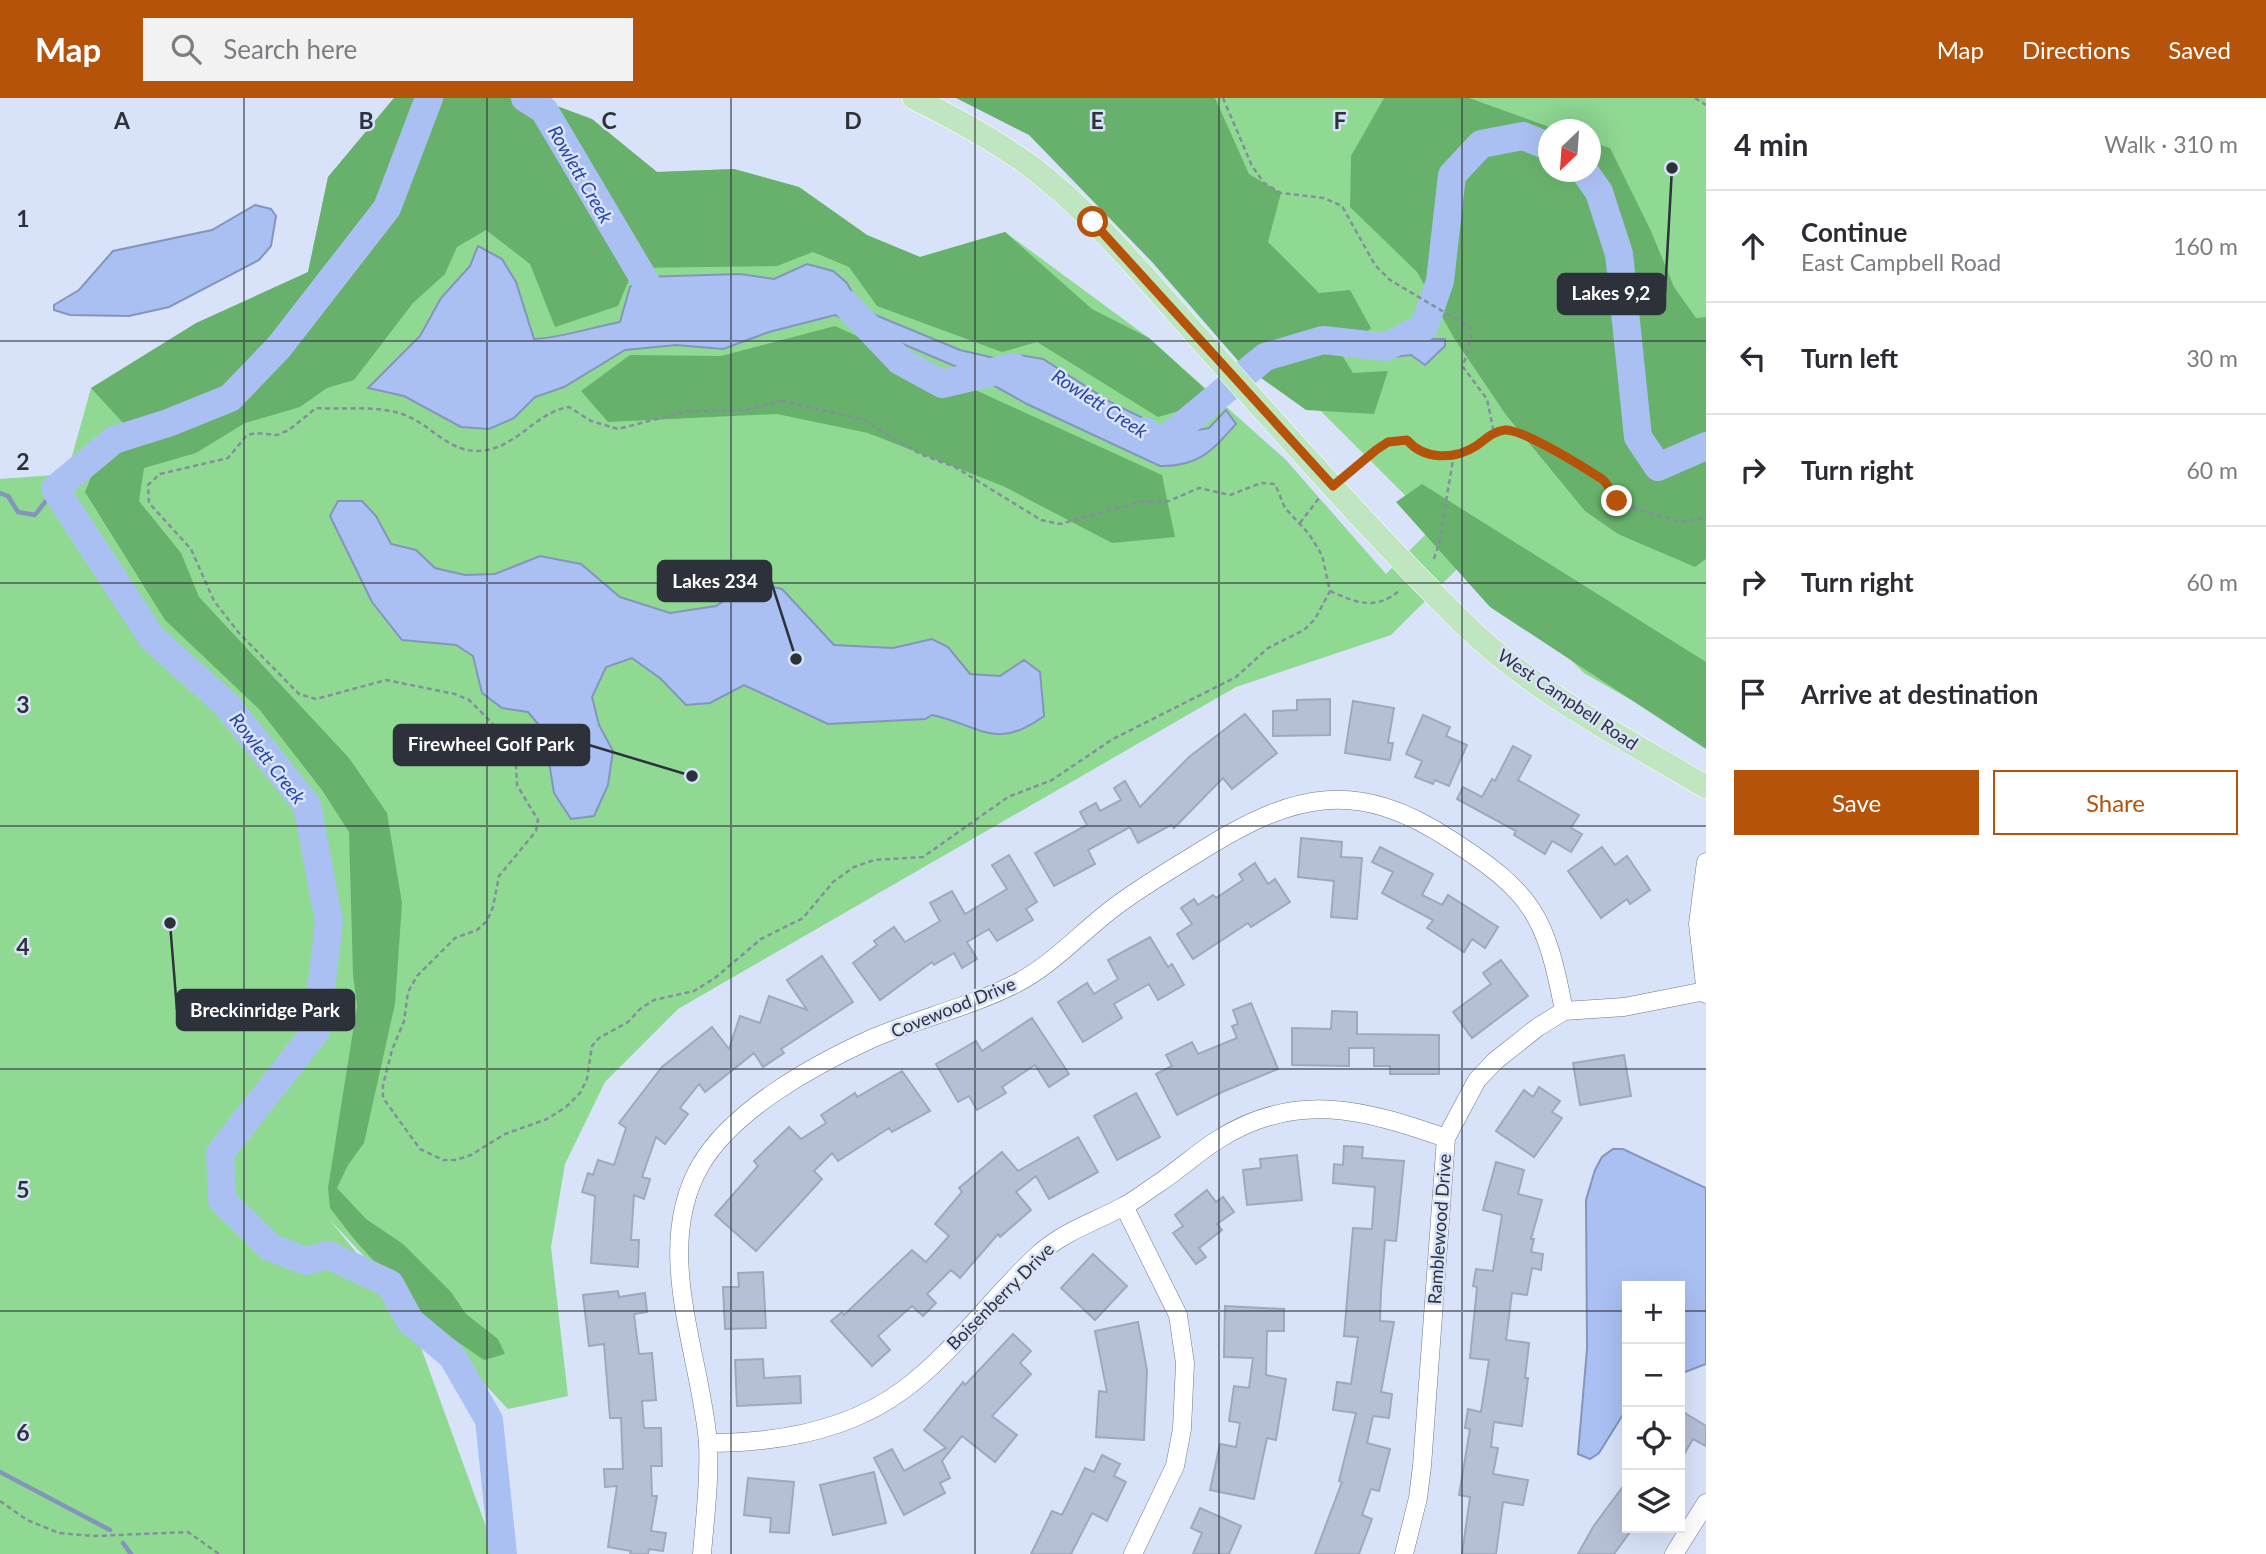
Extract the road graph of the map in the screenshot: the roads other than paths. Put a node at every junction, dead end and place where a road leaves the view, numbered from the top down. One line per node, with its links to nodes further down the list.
1 (914, 98): 2 (main road, West Campbell Road)
2 (1706, 787)
3 (1706, 862): 4 (street)
4 (1705, 993): 5 (street, Ramblewood Drive)
5 (1564, 1011): 6 (street, Ramblewood Drive); 8 (street, Covewood Drive)
6 (1446, 1138): 7 (street, Boisenberry Drive); 12 (street, Ramblewood Drive)
7 (1124, 1206): 8 (street, Boisenberry Drive); 11 (street)
8 (708, 1443): 10 (street, Covewood Drive)
9 (1706, 1503): 13 (street)
10 (702, 1554)
11 (1132, 1554)
12 (1404, 1554)
13 (1674, 1554)

